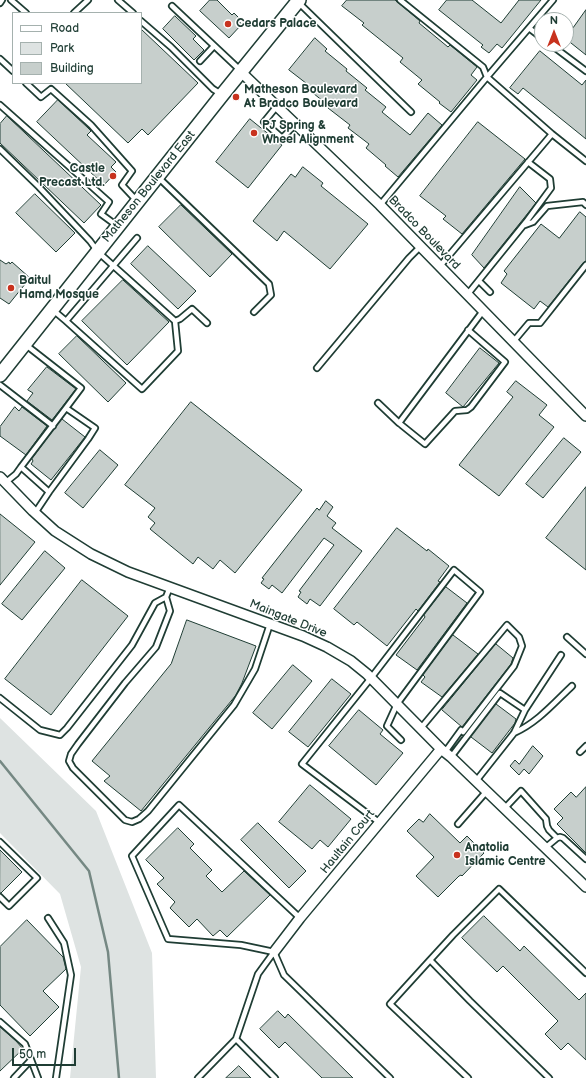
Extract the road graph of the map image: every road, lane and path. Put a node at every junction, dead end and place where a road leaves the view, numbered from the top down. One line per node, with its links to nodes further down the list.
1 (2, 0): 8 (lane)
2 (11, 0): 10 (lane)
3 (88, 0): 11 (lane)
4 (118, 0): 12 (lane)
5 (400, 0): 23 (lane)
6 (553, 0): 14 (lane)
7 (299, 1): 22 (street, Matheson Boulevard East); 28 (lane)
8 (0, 2)
9 (172, 6): 16 (lane)
10 (25, 12)
11 (75, 12)
12 (132, 12)
13 (142, 22): 25 (lane)
14 (529, 28): 15 (lane); 23 (lane)
15 (534, 32)
16 (214, 46): 19 (lane); 22 (lane)
17 (561, 52): 21 (lane)
18 (0, 59): 20 (lane)
19 (200, 61)
20 (12, 70)
21 (586, 71)
22 (241, 72): 25 (street, Matheson Boulevard East); 27 (street, Bradco Boulevard)
23 (487, 77): 30 (lane); 36 (lane)
24 (27, 84): 35 (lane)
25 (222, 95): 34 (street, Matheson Boulevard East)
26 (0, 105): 39 (lane)
27 (277, 106): 29 (street, Bradco Boulevard); 29 (lane)
28 (411, 112)
29 (296, 124): 36 (street, Bradco Boulevard)
30 (552, 134): 32 (lane); 33 (lane)
31 (0, 149): 42 (lane)
32 (528, 162): 38 (lane); 45 (lane)
33 (586, 162)
34 (158, 177): 35 (street, Matheson Boulevard East); 51 (lane)
35 (138, 202): 39 (street, Matheson Boulevard East)
36 (380, 205): 41 (street, Bradco Boulevard)
37 (586, 205): 38 (lane)
38 (524, 225): 46 (lane)
39 (118, 226): 42 (street, Matheson Boulevard East)
40 (137, 238): 44 (lane)
41 (420, 247): 45 (street, Bradco Boulevard); 58 (lane)
42 (98, 252): 44 (lane); 49 (street, Matheson Boulevard East)
43 (586, 265): 56 (lane)
44 (113, 266): 52 (lane); 53 (lane)
45 (440, 266): 48 (street, Bradco Boulevard)
46 (479, 281): 47 (lane); 48 (lane)
47 (490, 292)
48 (468, 295): 50 (street, Bradco Boulevard)
49 (52, 309): 52 (lane); 57 (street, Matheson Boulevard East)
50 (483, 311): 55 (lane); 56 (street, Bradco Boulevard)
51 (254, 312)
52 (66, 321): 53 (lane)
53 (174, 321): 54 (lane)
54 (207, 323)
55 (468, 330): 64 (lane); 64 (lane)
56 (513, 342): 63 (street, Bradco Boulevard)
57 (25, 344): 59 (street, Matheson Boulevard East); 62 (lane)
58 (316, 368)
59 (0, 375)
60 (0, 385): 65 (lane)
61 (378, 403): 64 (lane)
62 (66, 408): 65 (lane); 68 (lane)
63 (586, 416)
64 (399, 423)
65 (53, 426): 66 (lane)
66 (22, 467): 67 (lane); 68 (lane)
67 (3, 480): 69 (street, Maingate Drive)
68 (49, 492): 69 (lane)
69 (35, 513): 70 (street, Maingate Drive)
70 (170, 587): 71 (lane); 72 (street, Maingate Drive)
71 (166, 597): 72 (lane); 78 (lane)
72 (270, 624): 76 (street, Maingate Drive)
73 (567, 637): 74 (lane)
74 (586, 654)
75 (562, 655): 80 (lane)
76 (371, 678): 79 (street, Maingate Drive); 79 (lane); 92 (lane)
77 (572, 686): 83 (lane)
78 (0, 698)
79 (397, 704): 81 (street, Maingate Drive); 85 (lane)
80 (525, 710): 83 (lane); 84 (lane)
81 (421, 728): 82 (lane); 88 (street, Maingate Drive)
82 (463, 732): 84 (lane); 88 (lane)
83 (514, 733): 89 (lane)
84 (467, 736): 88 (lane)
85 (401, 740)
86 (586, 746): 87 (lane)
87 (580, 752)
88 (446, 753): 89 (street, Maingate Drive); 92 (street, Haultain Court)
89 (476, 782): 90 (street, Maingate Drive)
90 (486, 792): 91 (street, Maingate Drive); 93 (lane)
91 (504, 809): 94 (lane); 96 (street, Maingate Drive)
92 (380, 823): 101 (street, Haultain Court)
93 (458, 824)
94 (556, 838): 96 (lane); 97 (lane)
95 (0, 842): 99 (lane)
96 (545, 848): 98 (street, Maingate Drive)
97 (586, 859)
98 (586, 887)
99 (0, 897)
100 (48, 918): 110 (lane)
101 (300, 918): 102 (street, Haultain Court); 102 (lane)
102 (274, 952): 106 (lane); 113 (lane)
103 (430, 960): 104 (lane); 114 (lane); 115 (lane)
104 (586, 973)
105 (0, 1022): 107 (lane)
106 (236, 1039): 111 (lane); 112 (lane)
107 (31, 1060): 108 (lane); 109 (lane)
108 (14, 1078)
109 (38, 1078)
110 (56, 1078)
111 (198, 1078)
112 (275, 1078)
113 (390, 1078)
114 (468, 1078)
115 (549, 1078)

